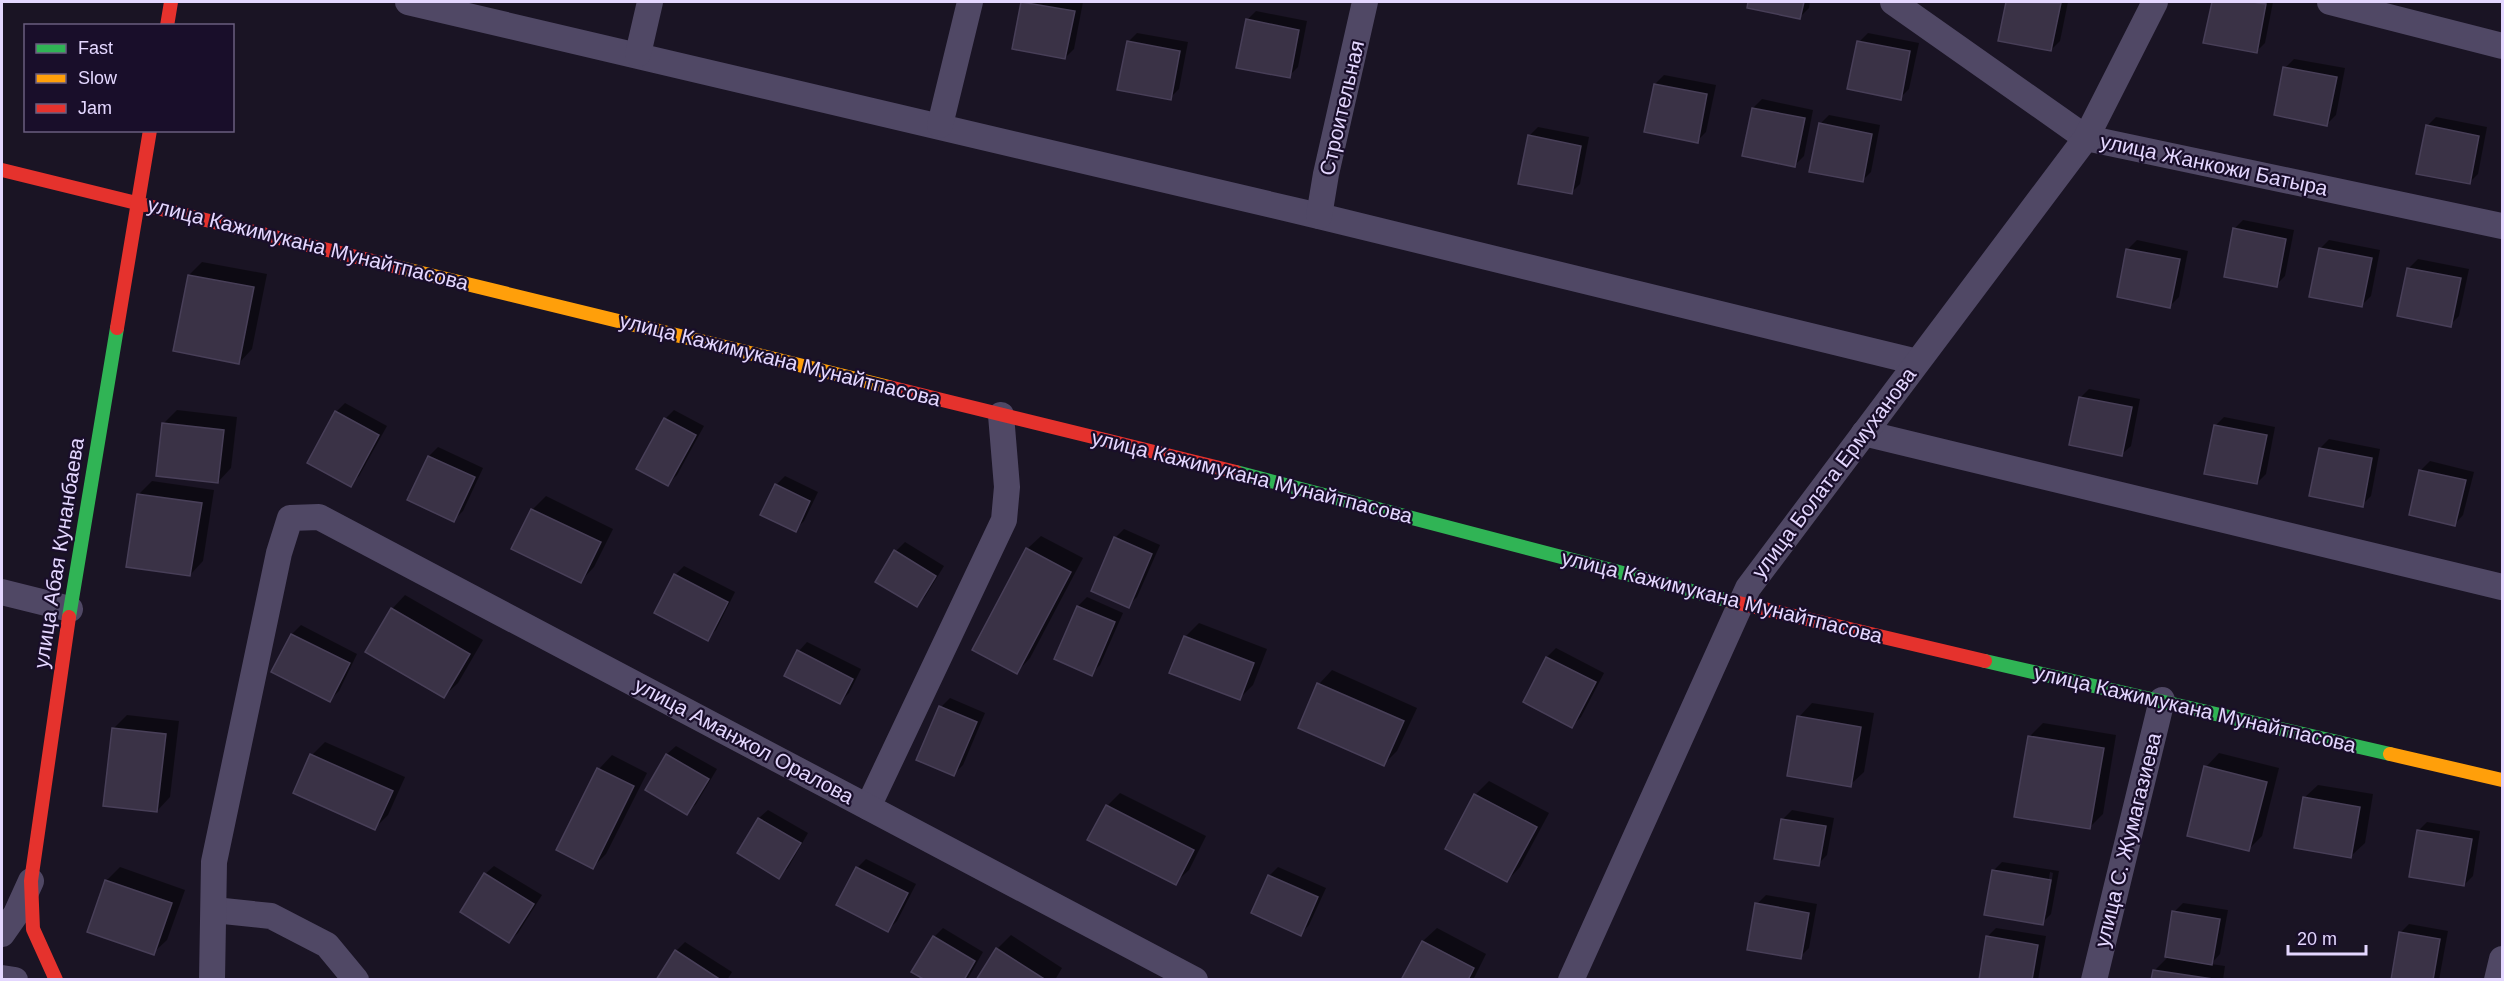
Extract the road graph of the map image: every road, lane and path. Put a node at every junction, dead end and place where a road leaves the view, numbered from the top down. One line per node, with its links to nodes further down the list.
1 (171, 2): 9 (street)
2 (408, 2): 11 (street)
3 (650, 2): 11 (street)
4 (970, 2): 12 (street)
5 (1365, 2): 17 (street, Строительная)
6 (1893, 2): 14 (street, улица Жанкожи Батыра)
7 (2155, 2): 14 (street, улица Болата Ермуханова)
8 (2330, 2): 10 (street)
9 (167, 24)
10 (2502, 46)
11 (638, 54): 12 (street)
12 (940, 125): 17 (street)
13 (150, 132): 16 (street, улица Абая Кунанбаева)
14 (2086, 138): 18 (street, улица Жанкожи Батыра); 19 (street, улица Болата Ермуханова)
15 (2, 170): 16 (street, улица Кажимукана Мунайтпасова)
16 (138, 202): 20 (street, улица Кажимукана Мунайтпасова); 25 (street, улица Абая Кунанбаева)
17 (1319, 216): 19 (street)
18 (2502, 226)
19 (1917, 362): 21 (street, улица Болата Ермуханова)
20 (1001, 415): 24 (street, улица Кажимукана Мунайтпасова); 28 (street)
21 (1864, 433): 22 (street); 24 (street, улица Болата Ермуханова)
22 (2502, 587)
23 (2, 592): 25 (street)
24 (1740, 604): 26 (street, улица Кажимукана Мунайтпасова); 39 (street, улица Болата Ермуханова)
25 (70, 609): 29 (street, улица Абая Кунанбаева)
26 (2162, 700): 27 (street, улица Кажимукана Мунайтпасова); 40 (street, улица С. Жумагазиева)
27 (2502, 780)
28 (868, 807): 30 (street, улица Аманжол Оралова); 38 (street, улица Аманжол Оралова)
29 (31, 881): 31 (street); 35 (street, улица Абая Кунанбаева)
30 (214, 910): 36 (street); 37 (street)
31 (2, 934)
32 (2502, 959): 41 (street)
33 (2, 978): 34 (street)
34 (15, 980)
35 (56, 980)
36 (212, 980)
37 (356, 980)
38 (1195, 980)
39 (1571, 980)
40 (2094, 980)
41 (2498, 980)

